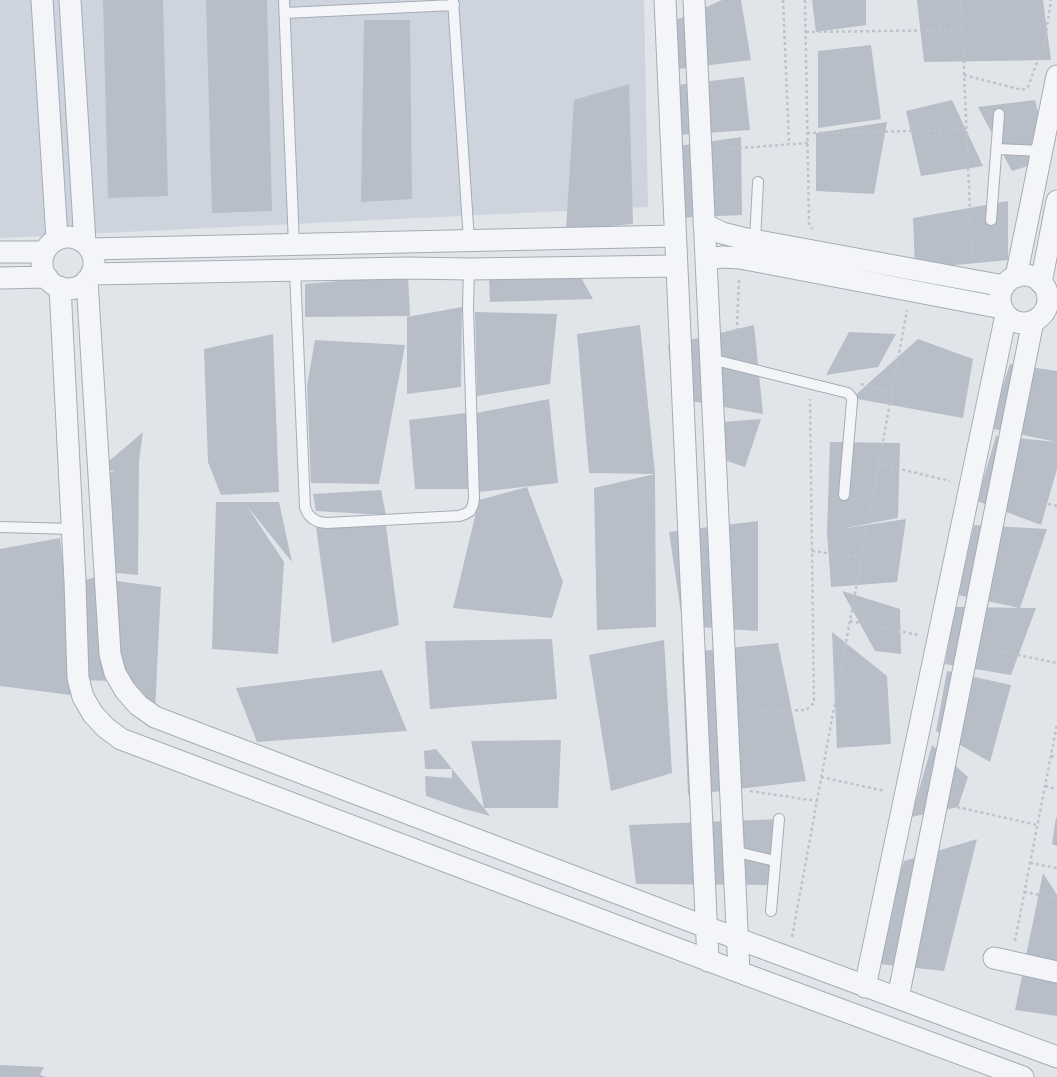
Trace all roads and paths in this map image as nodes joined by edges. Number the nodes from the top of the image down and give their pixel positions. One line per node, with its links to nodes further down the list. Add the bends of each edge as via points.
1 (42, 0): 32 (street)
2 (70, 0): 34 (street)
3 (284, 0): 11 (lane)
4 (665, 0): 29 (street)
5 (694, 0): 27 (street)
6 (783, 0): 21 (path)
7 (805, 0): 13 (path)
8 (961, 0): 12 (path)
9 (1051, 0): 14 (path, via 1045,40 1028,87 1022,90)
10 (453, 3): 11 (lane); 30 (lane)
11 (285, 13): 33 (lane)
12 (962, 30): 13 (path); 14 (path)
13 (806, 32): 18 (path)
14 (964, 75): 17 (path)
15 (1057, 76): 23 (street)
16 (1000, 114): 22 (lane)
17 (967, 130): 18 (path); 37 (path)
18 (807, 133): 20 (path)
19 (720, 142): 21 (path, via 726,149)
20 (808, 143): 21 (path); 28 (path, via 809,222)
21 (789, 144)
22 (996, 148): 23 (lane); 26 (lane)
23 (1042, 151): 44 (street)
24 (758, 182): 31 (lane)
25 (1057, 201): 46 (street)
26 (990, 220)
27 (704, 224): 31 (street, via 722,233); 36 (street)
28 (814, 229)
29 (676, 236): 30 (street); 38 (street)
30 (469, 241): 33 (street)
31 (755, 241): 44 (street)
32 (50, 245): 34 (street, via 71,237); 35 (street); 45 (street, via 42,265)
33 (294, 245): 34 (street)
34 (88, 246): 41 (street, via 94,262)
35 (0, 252)
36 (706, 259): 48 (street, via 740,258); 52 (street)
37 (973, 264)
38 (677, 266): 39 (street); 51 (street)
39 (469, 269): 40 (street); 40 (lane, via 474,498 470,511 459,516 327,523 313,519 305,506)
40 (295, 271): 41 (street)
41 (89, 277): 45 (street, via 79,286 70,289); 89 (street, via 110,654 115,673 138,705 154,717)
42 (0, 278): 45 (street)
43 (732, 278): 50 (path, via 739,280 736,351)
44 (1010, 281): 46 (street, via 1032,277); 48 (street, via 1000,297)
45 (53, 282): 62 (street)
46 (1048, 290): 49 (street)
47 (908, 306): 55 (path)
48 (1004, 312): 49 (street, via 1012,320 1019,322 1026,323); 98 (street)
49 (1044, 318): 58 (street)
50 (731, 350)
51 (680, 351): 52 (street); 89 (street)
52 (711, 359): 53 (lane); 69 (street)
53 (809, 383): 59 (lane, via 845,391 852,398); 63 (path)
54 (855, 383): 55 (path)
55 (892, 392): 56 (path)
56 (879, 464): 57 (path); 64 (path)
57 (956, 482)
58 (999, 492): 60 (path); 67 (street)
59 (844, 495)
60 (1057, 506)
61 (0, 526): 62 (lane)
62 (73, 529): 95 (street, via 78,678 83,697 93,714 121,739)
63 (812, 551): 64 (path); 69 (path, via 814,703 806,710)
64 (861, 558): 65 (path)
65 (850, 621): 66 (path); 73 (path)
66 (924, 636)
67 (968, 645): 68 (path); 79 (street)
68 (1057, 663)
69 (727, 713): 75 (street)
70 (1057, 724): 71 (path)
71 (1051, 756): 72 (path); 74 (path)
72 (1057, 757)
73 (821, 777): 77 (path); 78 (path)
74 (1045, 786): 76 (path); 81 (path)
75 (730, 789): 78 (path); 82 (street)
76 (1057, 789)
77 (891, 792)
78 (817, 800): 91 (path)
79 (937, 802): 81 (path); 99 (street)
80 (779, 819): 83 (lane)
81 (1037, 825): 84 (path)
82 (733, 851): 83 (lane); 92 (street)
83 (775, 861): 88 (lane)
84 (1030, 863): 85 (path); 86 (path)
85 (1057, 868)
86 (1024, 892): 87 (path); 94 (path)
87 (1057, 898)
88 (771, 911)
89 (706, 927): 92 (street); 95 (street)
90 (785, 934): 91 (path)
91 (792, 937): 93 (path)
92 (737, 938): 96 (street); 98 (street)
93 (799, 939)
94 (1002, 960): 97 (street)
95 (708, 961): 96 (street)
96 (739, 972): 101 (street)
97 (1057, 972)
98 (866, 987): 99 (street)
99 (898, 998): 100 (street)
100 (1057, 1057)
101 (1023, 1077)

